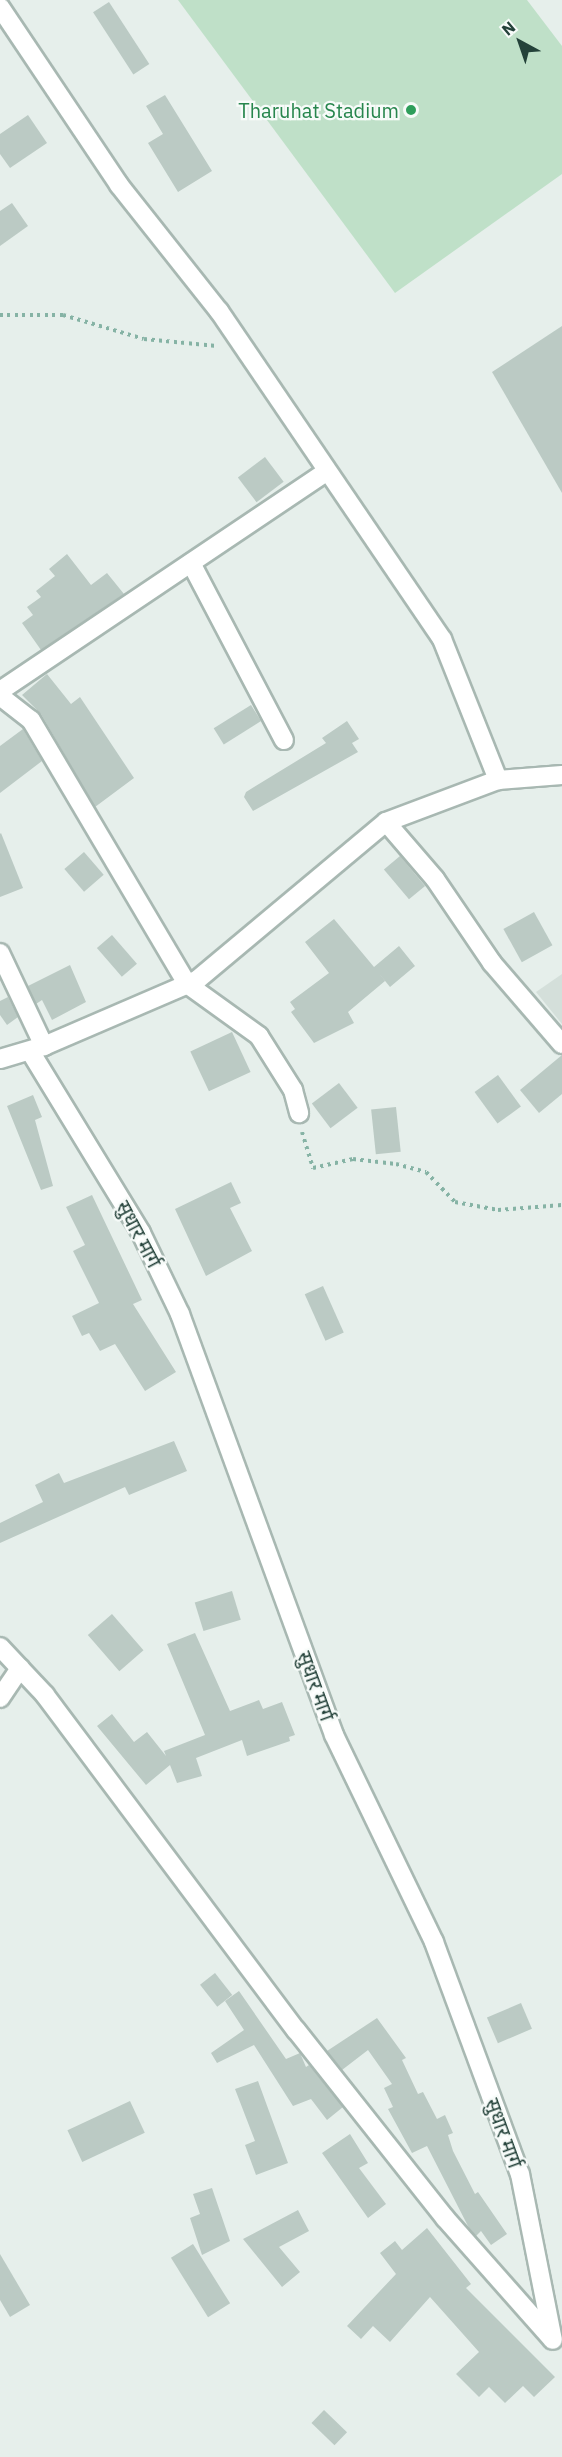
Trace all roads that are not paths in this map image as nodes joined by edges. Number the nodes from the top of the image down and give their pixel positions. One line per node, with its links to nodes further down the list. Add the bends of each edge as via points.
1 (0, 7): 2 (street, via 119,185 245,349)
2 (327, 471): 3 (street); 8 (street, via 442,639)
3 (191, 563): 4 (street); 6 (street)
4 (0, 691)
5 (0, 696): 11 (street, via 31,720)
6 (284, 740)
7 (562, 775): 8 (street)
8 (498, 780): 9 (street)
9 (386, 822): 11 (street, via 197,980); 12 (street, via 435,879 492,963)
10 (0, 953): 13 (street, सुधार मार्ग)
11 (187, 984): 13 (street); 15 (street, via 259,1036 293,1090)
12 (562, 1044)
13 (37, 1049): 14 (street); 19 (street, सुधार मार्ग, via 141,1233 180,1314 334,1735 434,1942 519,2174)
14 (0, 1059)
15 (299, 1113)
16 (0, 1647): 17 (street)
17 (20, 1668): 18 (street); 19 (street, via 45,1695 310,2048 445,2218)
18 (0, 1698)
19 (558, 2345)

